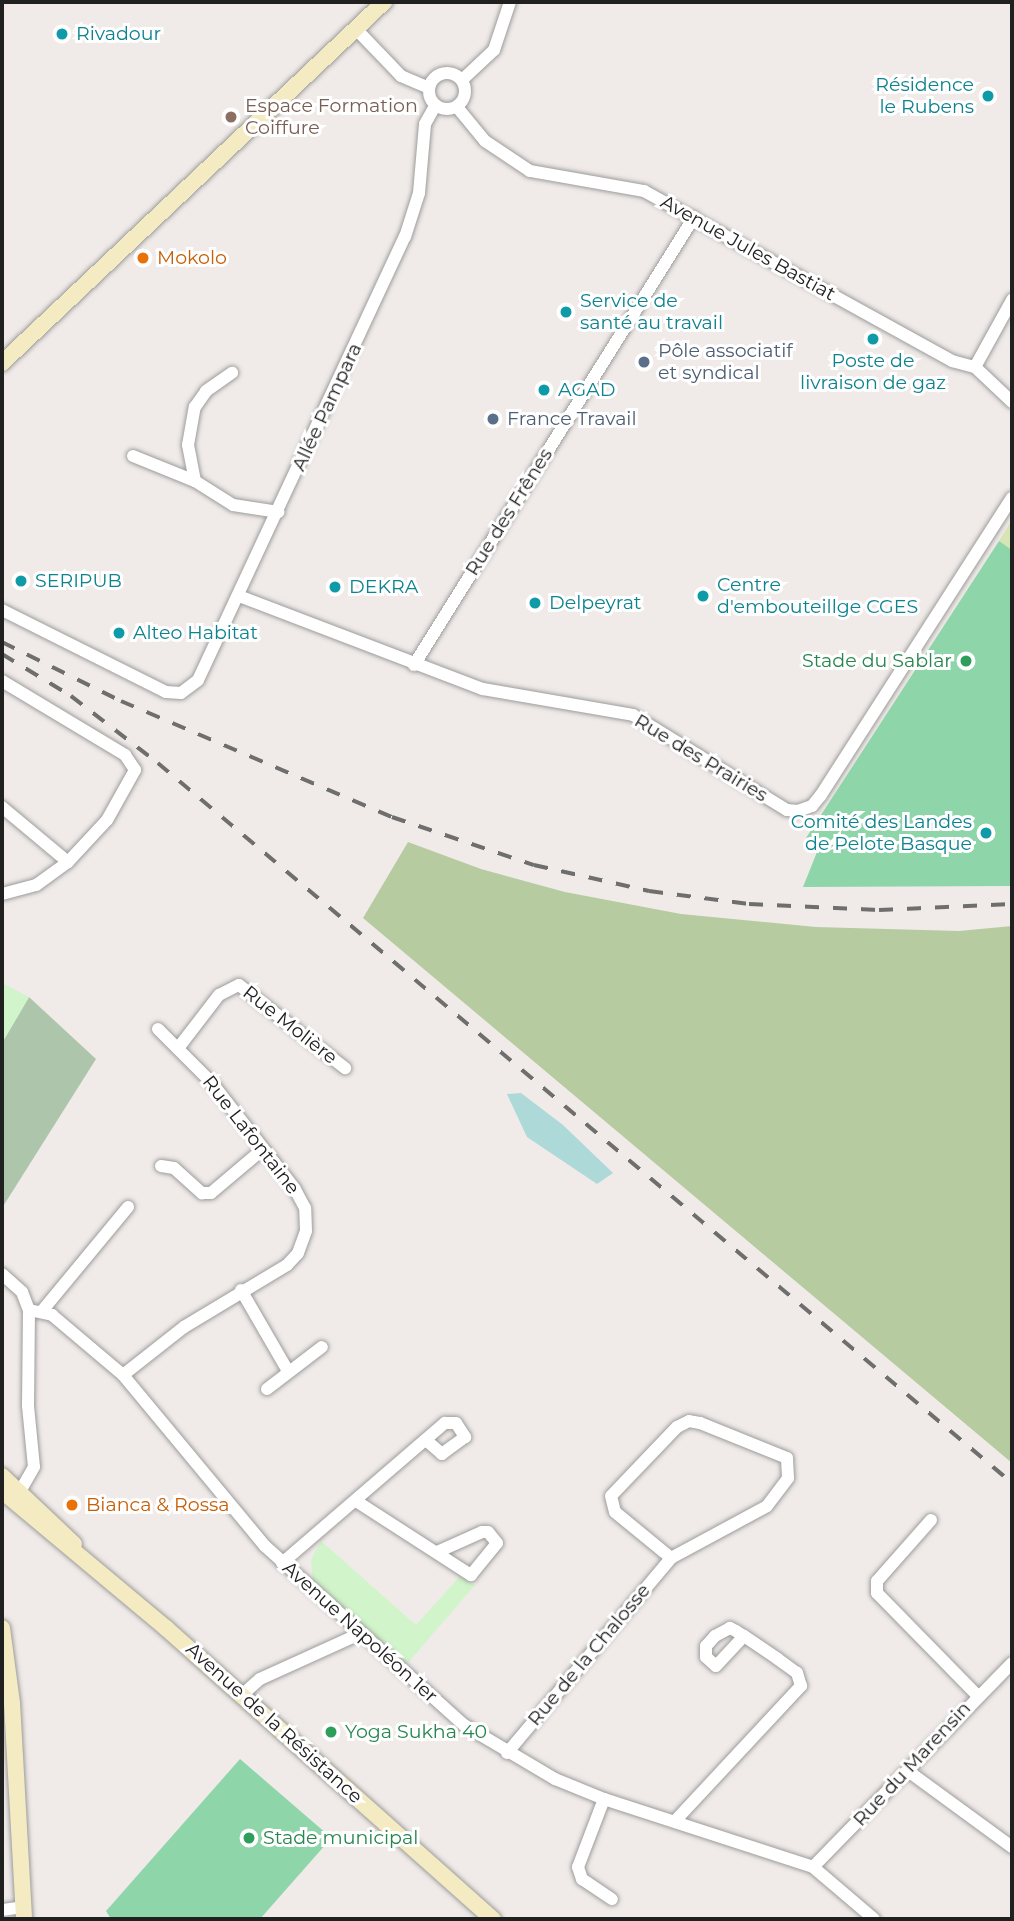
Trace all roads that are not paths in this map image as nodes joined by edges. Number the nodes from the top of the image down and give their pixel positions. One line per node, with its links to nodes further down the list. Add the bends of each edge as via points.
1 (384, 2): 3 (main road)
2 (510, 2): 4 (street, via 494,50)
3 (356, 29): 5 (street, via 401,76); 10 (main road)
4 (462, 80): 5 (street, via 446,73 435,78); 7 (street, via 465,98)
5 (429, 88): 6 (street)
6 (435, 106): 7 (street); 17 (street, Allée Pampara, via 425,124 419,193 405,237)
7 (457, 107): 8 (street, Avenue Jules Bastiat, via 485,141 530,171 644,191)
8 (694, 217): 11 (street, Avenue Jules Bastiat, via 953,361); 20 (street, Rue des Frênes)
9 (1012, 300): 11 (street)
10 (2, 363)
11 (975, 367): 13 (street)
12 (232, 373): 15 (street, via 206,391 195,407 188,445)
13 (1012, 402)
14 (133, 456): 15 (street)
15 (195, 481): 17 (street, via 233,505)
16 (1011, 503): 20 (street, Rue des Prairies, via 821,795 812,806 798,811 787,810 633,715 569,701 509,696)
17 (278, 512): 18 (street, Allée Pampara)
18 (239, 596): 19 (street, Allée Pampara, via 203,673 181,693 166,692); 20 (street, Rue des Prairies)
19 (2, 610)
20 (414, 665)
21 (2, 681): 23 (street, via 132,762 134,778 107,820)
22 (2, 807): 23 (street)
23 (68, 862): 24 (street, via 36,885)
24 (2, 894)
25 (158, 1029): 26 (street, Rue Lafontaine)
26 (179, 1047): 27 (street, Rue Molière, via 219,995 239,985); 28 (street, Rue Lafontaine)
27 (345, 1068)
28 (264, 1149): 29 (street, via 211,1193 202,1193 174,1168); 32 (street, Rue Lafontaine, via 296,1189 305,1208 306,1231 298,1253 287,1265)
29 (161, 1167)
30 (128, 1207): 34 (street)
31 (2, 1274): 33 (street, via 22,1292)
32 (241, 1290): 36 (street); 37 (street, Rue Lafontaine)
33 (29, 1310): 34 (street); 41 (street, via 28,1406 35,1451 31,1478)
34 (42, 1311): 37 (street, Avenue Napoléon 1er)
35 (322, 1347): 36 (street)
36 (288, 1371): 38 (street)
37 (123, 1375): 46 (street, Avenue Napoléon 1er)
38 (267, 1390)
39 (426, 1440): 42 (street)
40 (2, 1476): 41 (main road, Avenue de la Résistance)
41 (12, 1495): 52 (main road, Avenue de la Résistance, via 67,1534 84,1557)
42 (356, 1501): 44 (street); 46 (street)
43 (931, 1520): 53 (street, via 877,1581 877,1593)
44 (437, 1552)
45 (671, 1558): 45 (street, Rue de la Chalosse, via 760,1512 788,1478 788,1458 700,1423 689,1421 677,1427 611,1496 615,1512); 54 (street, Rue de la Chalosse)
46 (282, 1563): 48 (street, Avenue Napoléon 1er)
47 (2, 1628): 51 (main road)
48 (359, 1634): 52 (street, via 260,1679); 54 (street, Avenue Napoléon 1er, via 464,1725)
49 (744, 1636): 57 (street, via 797,1673 801,1686)
50 (1012, 1662): 53 (street, Rue du Marensin)
51 (6, 1679): 62 (main road)
52 (242, 1695): 63 (main road, Avenue de la Résistance)
53 (977, 1695): 55 (street, Rue du Marensin)
54 (507, 1753): 56 (street, Avenue Napoléon 1er)
55 (908, 1771): 58 (street); 59 (street, Rue du Marensin)
56 (604, 1799): 57 (street, Avenue Napoléon 1er); 60 (street, via 578,1867 582,1880)
57 (675, 1821): 59 (street, Avenue Napoléon 1er)
58 (1012, 1847)
59 (813, 1867): 64 (street, Avenue Napoléon 1er)
60 (612, 1899)
61 (2, 1910): 62 (street)
62 (24, 1913)
63 (493, 1919)
64 (874, 1919)

